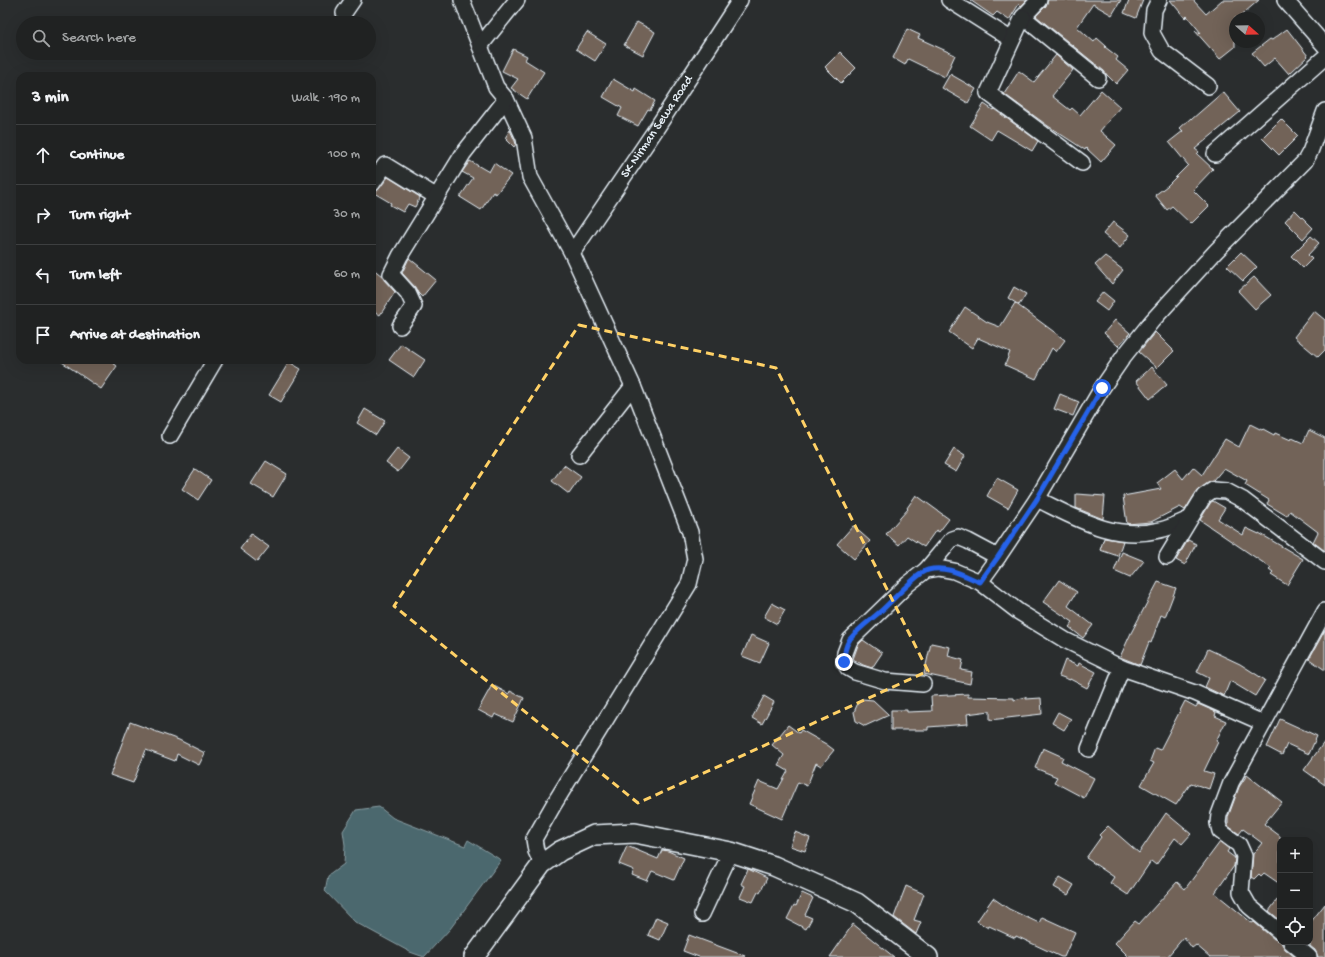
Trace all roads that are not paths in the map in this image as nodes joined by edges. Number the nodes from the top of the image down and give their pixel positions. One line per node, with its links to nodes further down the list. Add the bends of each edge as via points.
1 (353, 0): 9 (street)
2 (462, 0): 12 (street)
3 (517, 0): 12 (street)
4 (740, 0): 23 (street, SK Nirman Sewa Road)
5 (949, 0): 11 (street)
6 (1039, 0): 10 (street)
7 (1159, 0): 16 (street, via 1154,10 1152,33 1162,51)
8 (1285, 0): 13 (street)
9 (344, 13)
10 (1023, 17): 11 (street); 15 (street)
11 (1012, 40): 20 (street, via 988,93)
12 (480, 46): 17 (street, via 496,87)
13 (1325, 46)
14 (1325, 56): 19 (street)
15 (1098, 78)
16 (1208, 86)
17 (506, 99): 22 (street, via 463,154); 23 (street, via 524,138 530,177)
18 (1325, 111): 29 (street, via 1305,161 1216,251 1152,321 1124,356 1102,388)
19 (1215, 154)
20 (1082, 163)
21 (376, 178): 22 (street, via 385,165)
22 (437, 197): 24 (street, via 391,274 408,293 414,306)
23 (572, 253): 26 (street)
24 (400, 326)
25 (213, 364): 27 (street)
26 (632, 386): 28 (street); 42 (street, via 690,532 695,559 689,584 534,839)
27 (170, 436)
28 (579, 455)
29 (1037, 499): 30 (street, via 1082,522 1132,534 1161,530); 31 (street)
30 (1189, 519): 32 (street); 33 (street, via 1204,496 1213,490 1226,491 1243,500)
31 (998, 557): 34 (street, via 968,541 952,539); 35 (street)
32 (1167, 557)
33 (1325, 562)
34 (926, 570): 35 (street, via 938,568 954,571); 38 (street, via 850,640 844,662 855,672 885,681)
35 (980, 582): 37 (street, via 1019,612 1065,640)
36 (1325, 611): 39 (street)
37 (1122, 668): 39 (street, via 1195,693); 40 (street)
38 (923, 684)
39 (1263, 723): 44 (street, via 1231,783 1218,824 1220,831 1239,845 1244,856 1241,892 1249,906)
40 (1089, 749)
41 (731, 852): 42 (street, via 635,833 594,835 560,851); 43 (street); 46 (street, via 774,866 857,903)
42 (542, 864): 47 (street)
43 (702, 914)
44 (1277, 929)
45 (1295, 945): 48 (street)
46 (919, 954)
47 (474, 957)
48 (1309, 957)

